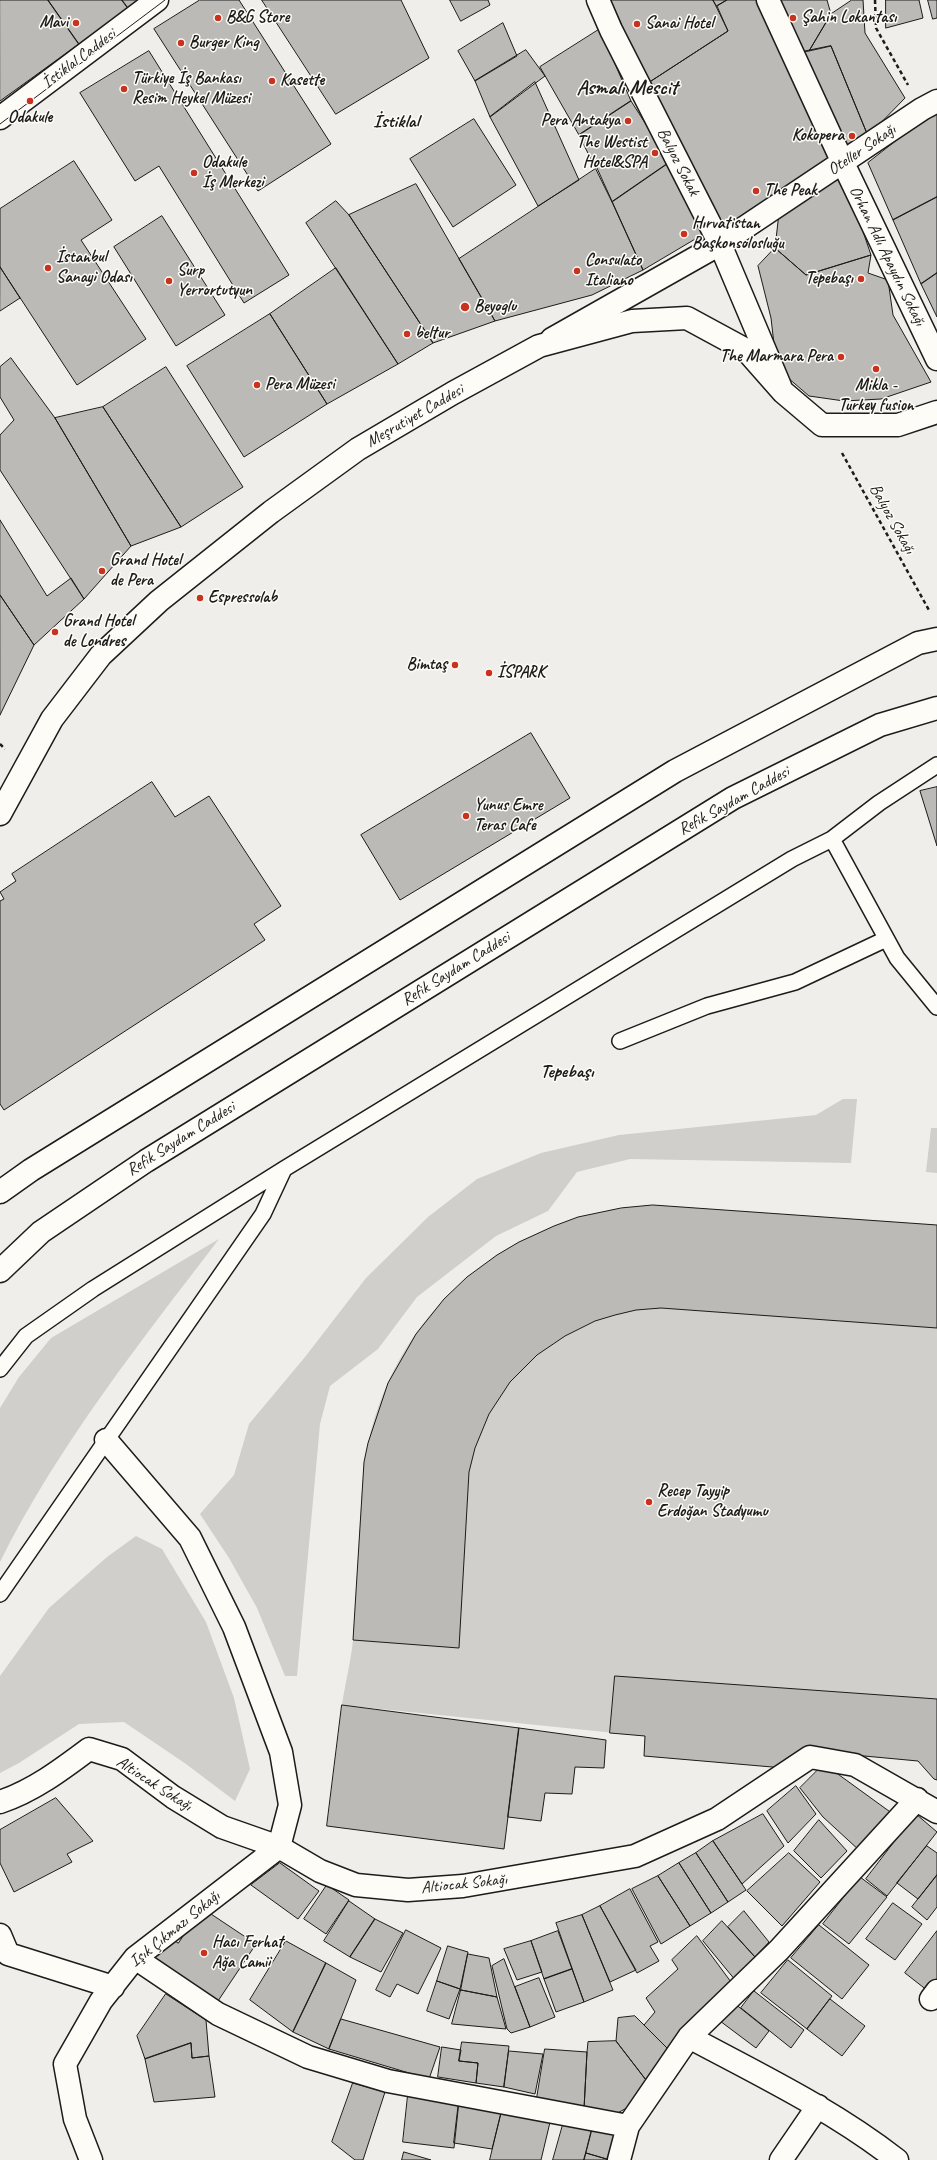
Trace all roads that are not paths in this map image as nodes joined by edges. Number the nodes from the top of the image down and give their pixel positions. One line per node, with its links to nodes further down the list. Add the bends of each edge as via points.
1 (157, 0): 5 (street, İstiklal Caddesi)
2 (598, 0): 7 (street, Balyoz Sokak)
3 (768, 0): 6 (street, Orhan Adlı Apaydın Sokağı)
4 (930, 105): 6 (street, Oteller Sokağı)
5 (0, 118)
6 (843, 164): 7 (street, Oteller Sokağı); 9 (street, Orhan Adlı Apaydın Sokağı)
7 (720, 244): 8 (street, Oteller Sokağı); 10 (street, Balyoz Sokak)
8 (539, 346): 10 (street, Meşrutiyet Caddesi, via 632,321 687,318 746,350); 15 (street, Meşrutiyet Caddesi, via 358,449 271,512 159,600 101,655 52,719)
9 (937, 359)
10 (782, 392): 11 (street, Meşrutiyet Caddesi, via 822,425 898,425)
11 (937, 412)
12 (935, 629): 21 (street, via 918,643 675,771 38,1165)
13 (937, 708): 22 (street, Refik Saydam Caddesi, via 880,725 734,798 146,1161 41,1232)
14 (937, 765): 16 (lane, via 879,803)
15 (0, 814)
16 (832, 839): 17 (lane); 20 (lane, via 792,859)
17 (886, 939): 18 (lane, via 897,958); 19 (lane, via 795,982 707,1006)
18 (937, 1007)
19 (620, 1041)
20 (284, 1169): 23 (lane, via 93,1289 26,1336); 24 (lane, via 263,1214)
21 (0, 1192)
22 (0, 1271)
23 (0, 1369)
24 (106, 1440): 25 (lane); 29 (street, via 190,1538 234,1627 281,1752 290,1805)
25 (0, 1594)
26 (917, 1799): 28 (street, Altiocak Sokağı); 29 (street, Altiocak Sokağı, via 855,1765 810,1757 717,1819 635,1856 463,1886 408,1890 356,1885 320,1871); 33 (street, via 779,1950)
27 (0, 1802): 29 (street, Altiocak Sokağı, via 22,1794 89,1749 122,1759 172,1798 222,1827)
28 (937, 1812)
29 (279, 1847): 31 (street, Işık Çıkmazı Sokağı)
30 (0, 1935): 32 (street, via 8,1954)
31 (135, 1958): 32 (street, Işık Çıkmazı Sokağı); 35 (street, via 218,2014 308,2056 388,2081)
32 (112, 1987): 36 (street, Işık Çıkmazı Sokağı, via 101,2001 65,2064 76,2118)
33 (689, 2038): 34 (street); 35 (street)
34 (818, 2106): 38 (street); 39 (street, via 848,2124)
35 (628, 2126): 37 (street)
36 (91, 2160)
37 (619, 2160)
38 (781, 2160)
39 (897, 2160)

